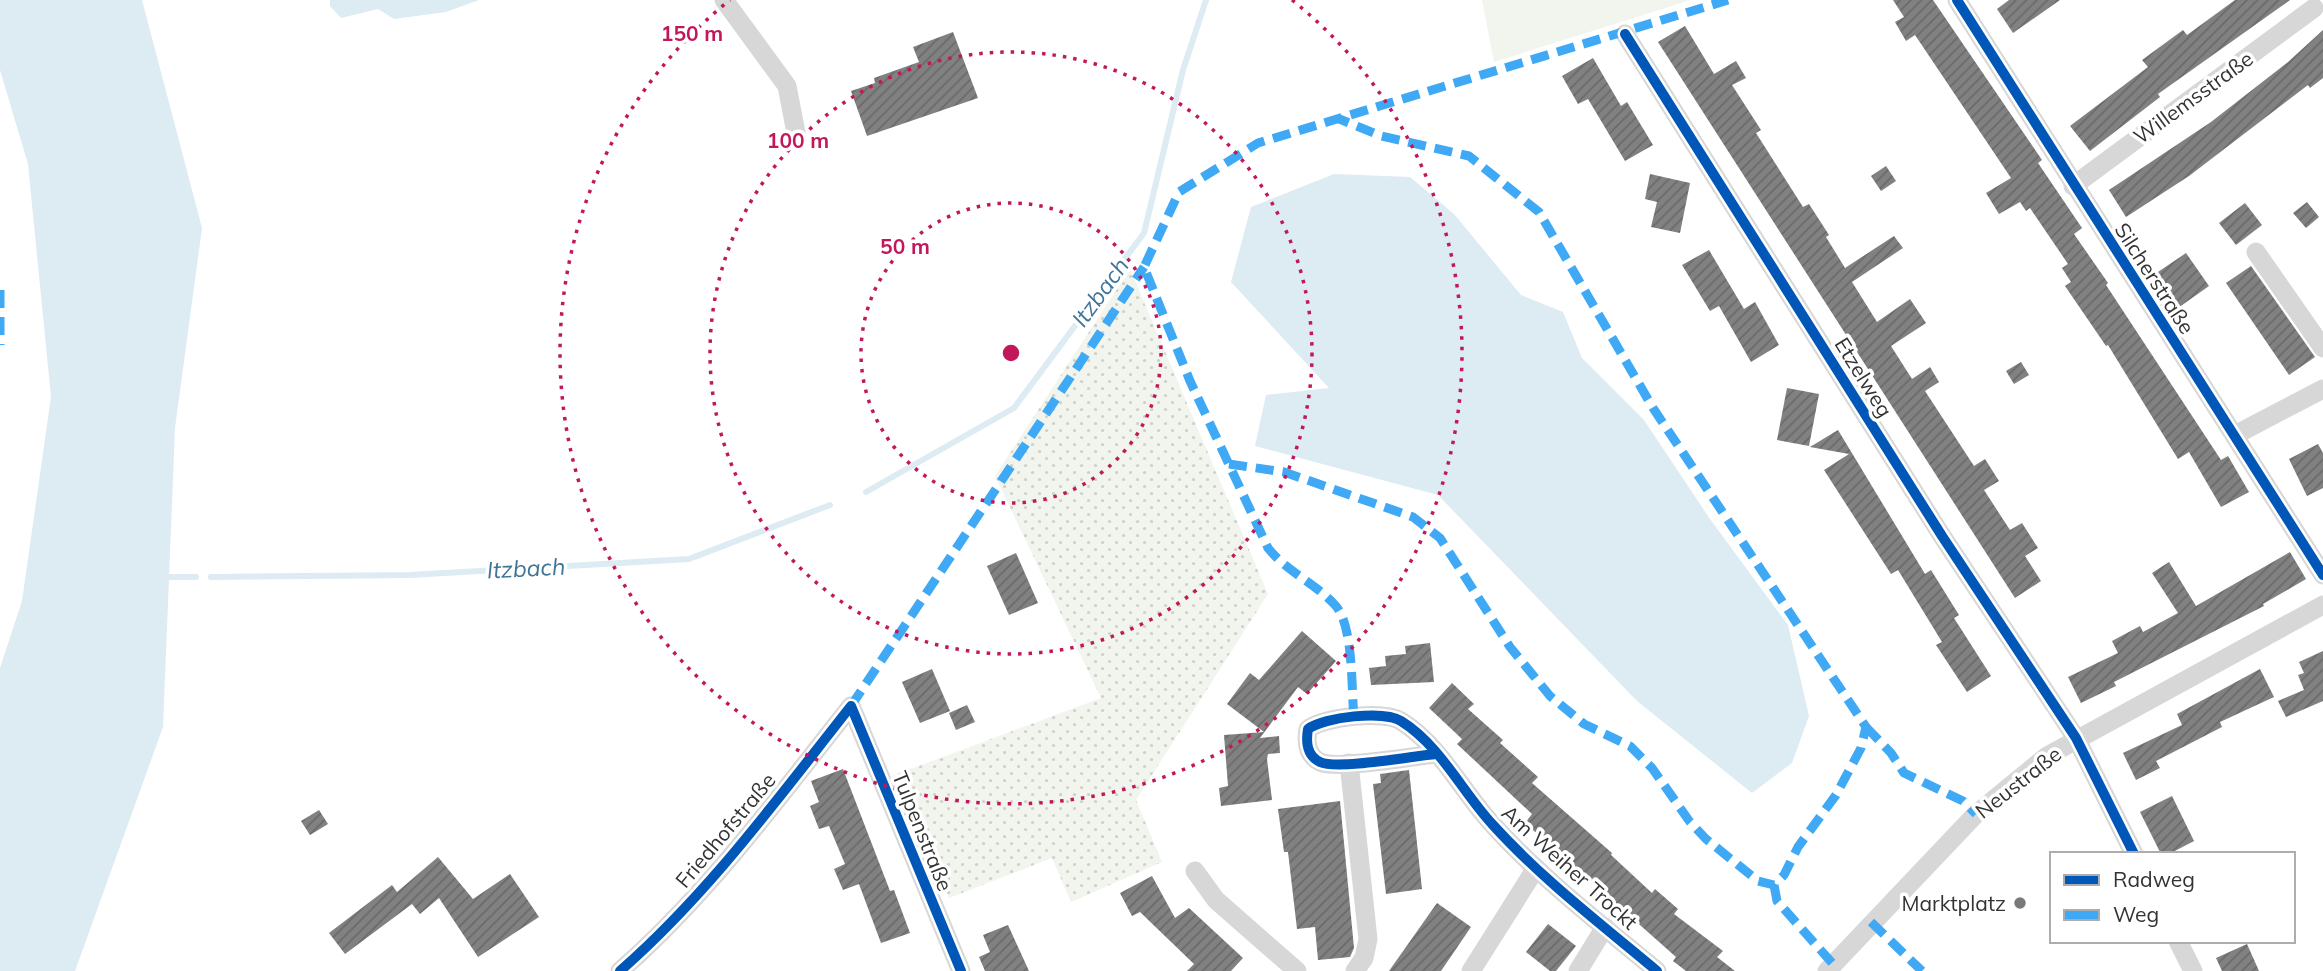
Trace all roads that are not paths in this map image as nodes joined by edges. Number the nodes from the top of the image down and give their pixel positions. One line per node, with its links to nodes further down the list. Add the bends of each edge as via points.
1 (724, 0): 5 (street, via 787,86)
2 (1962, 2): 6 (street, Silcherstraße)
3 (2314, 8): 6 (street, Willemsstraße)
4 (1625, 34): 14 (street, Etzelweg, via 1934,524)
5 (797, 138)
6 (2073, 186): 10 (street, Silcherstraße)
7 (2256, 252): 8 (street)
8 (2323, 348)
9 (2323, 390): 10 (street)
10 (2235, 435): 11 (street, Silcherstraße)
11 (2323, 575)
12 (2323, 605): 14 (street, Neustraße)
13 (851, 706): 22 (street, Friedhofstraße, via 721,869 674,922); 23 (street, Tulpenstraße)
14 (2076, 738): 17 (street, Etzelweg); 29 (street, Neustraße, via 1976,814)
15 (1436, 754): 16 (street, Am Weiher Trockt); 16 (street, Am Weiher Trockt, via 1400,719 1386,716 1320,720 1308,729 1305,742 1312,756 1322,763); 18 (street, Am Weiher Trockt, via 1492,825)
16 (1349, 763): 25 (street, via 1368,939 1364,958)
17 (2133, 852)
18 (1536, 868): 20 (street, Am Weiher Trockt); 26 (street, Am Weiher Trockt)
19 (1195, 872): 24 (street, via 1216,900)
20 (1605, 927): 27 (street, Am Weiher Trockt); 28 (street, Am Weiher Trockt)
21 (2179, 943): 30 (street)
22 (620, 971)
23 (961, 971)
24 (1297, 971)
25 (1354, 971)
26 (1471, 971)
27 (1578, 971)
28 (1657, 971)
29 (1827, 971)
30 (2193, 971)

